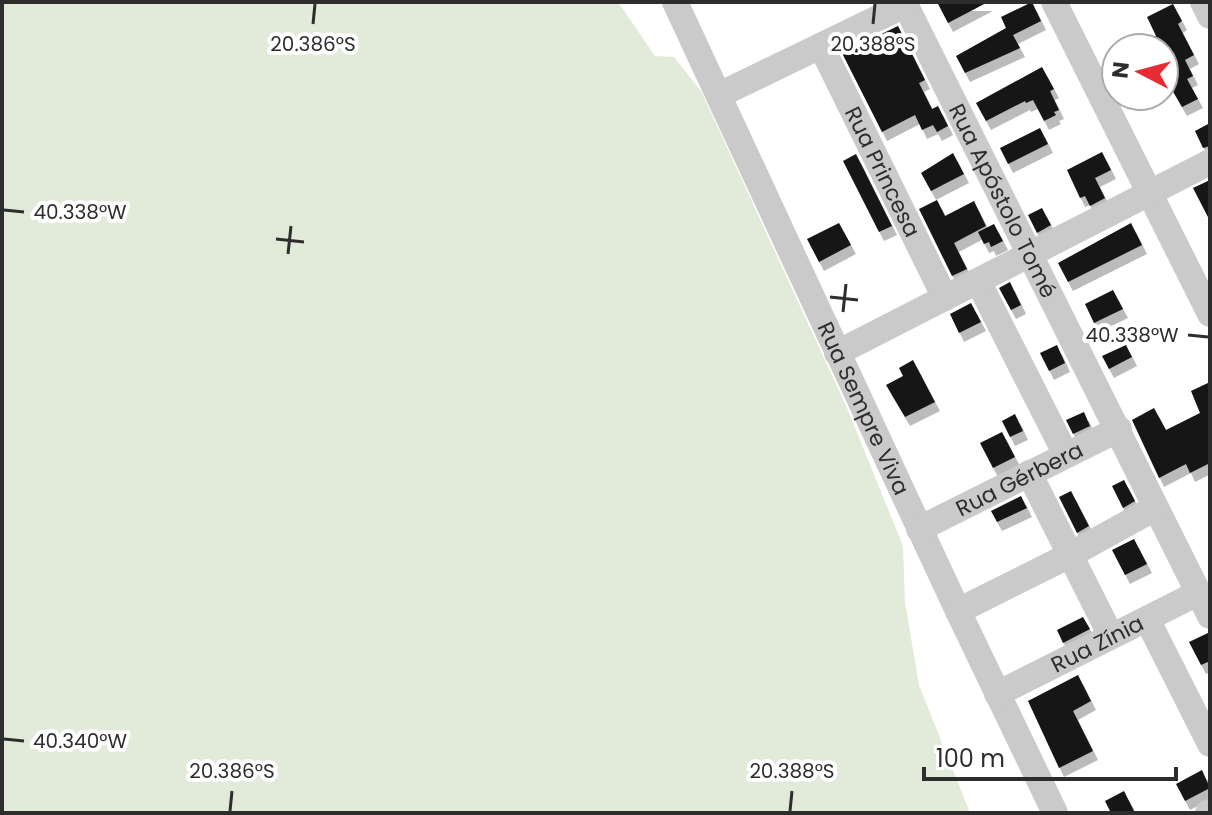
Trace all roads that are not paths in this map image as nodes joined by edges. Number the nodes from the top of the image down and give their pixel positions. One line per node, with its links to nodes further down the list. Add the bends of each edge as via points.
1 (675, 2): 7 (street, Rua Sempre Viva)
2 (1054, 2): 9 (street)
3 (1203, 2): 5 (street)
4 (904, 4): 6 (street); 10 (street, Rua Apóstolo Tomé)
5 (1210, 16)
6 (821, 46): 7 (street); 12 (street, Rua Princesa)
7 (719, 95): 14 (street, Rua Sempre Viva)
8 (1210, 162): 9 (street)
9 (1150, 193): 10 (street); 13 (street)
10 (1031, 254): 11 (street); 15 (street, Rua Apóstolo Tomé)
11 (978, 281): 12 (street); 16 (street)
12 (945, 298): 14 (street)
13 (1210, 314)
14 (837, 353): 19 (street, Rua Sempre Viva)
15 (1119, 429): 16 (street, Rua Gérbera); 18 (street, Rua Apóstolo Tomé)
16 (1066, 455): 17 (street, Rua Gérbera)
17 (1029, 473): 19 (street, Rua Gérbera); 20 (street)
18 (1155, 508): 20 (street); 21 (street, Rua Apóstolo Tomé)
19 (919, 529): 22 (street, Rua Sempre Viva)
20 (1070, 555): 22 (street); 24 (street)
21 (1204, 604): 23 (street, Rua Zínia)
22 (958, 611): 25 (street, Rua Sempre Viva)
23 (1147, 619): 24 (street, Rua Zínia); 26 (street)
24 (1111, 636): 25 (street, Rua Zínia)
25 (997, 694): 27 (street, Rua Sempre Viva)
26 (1210, 744)
27 (1055, 813)

